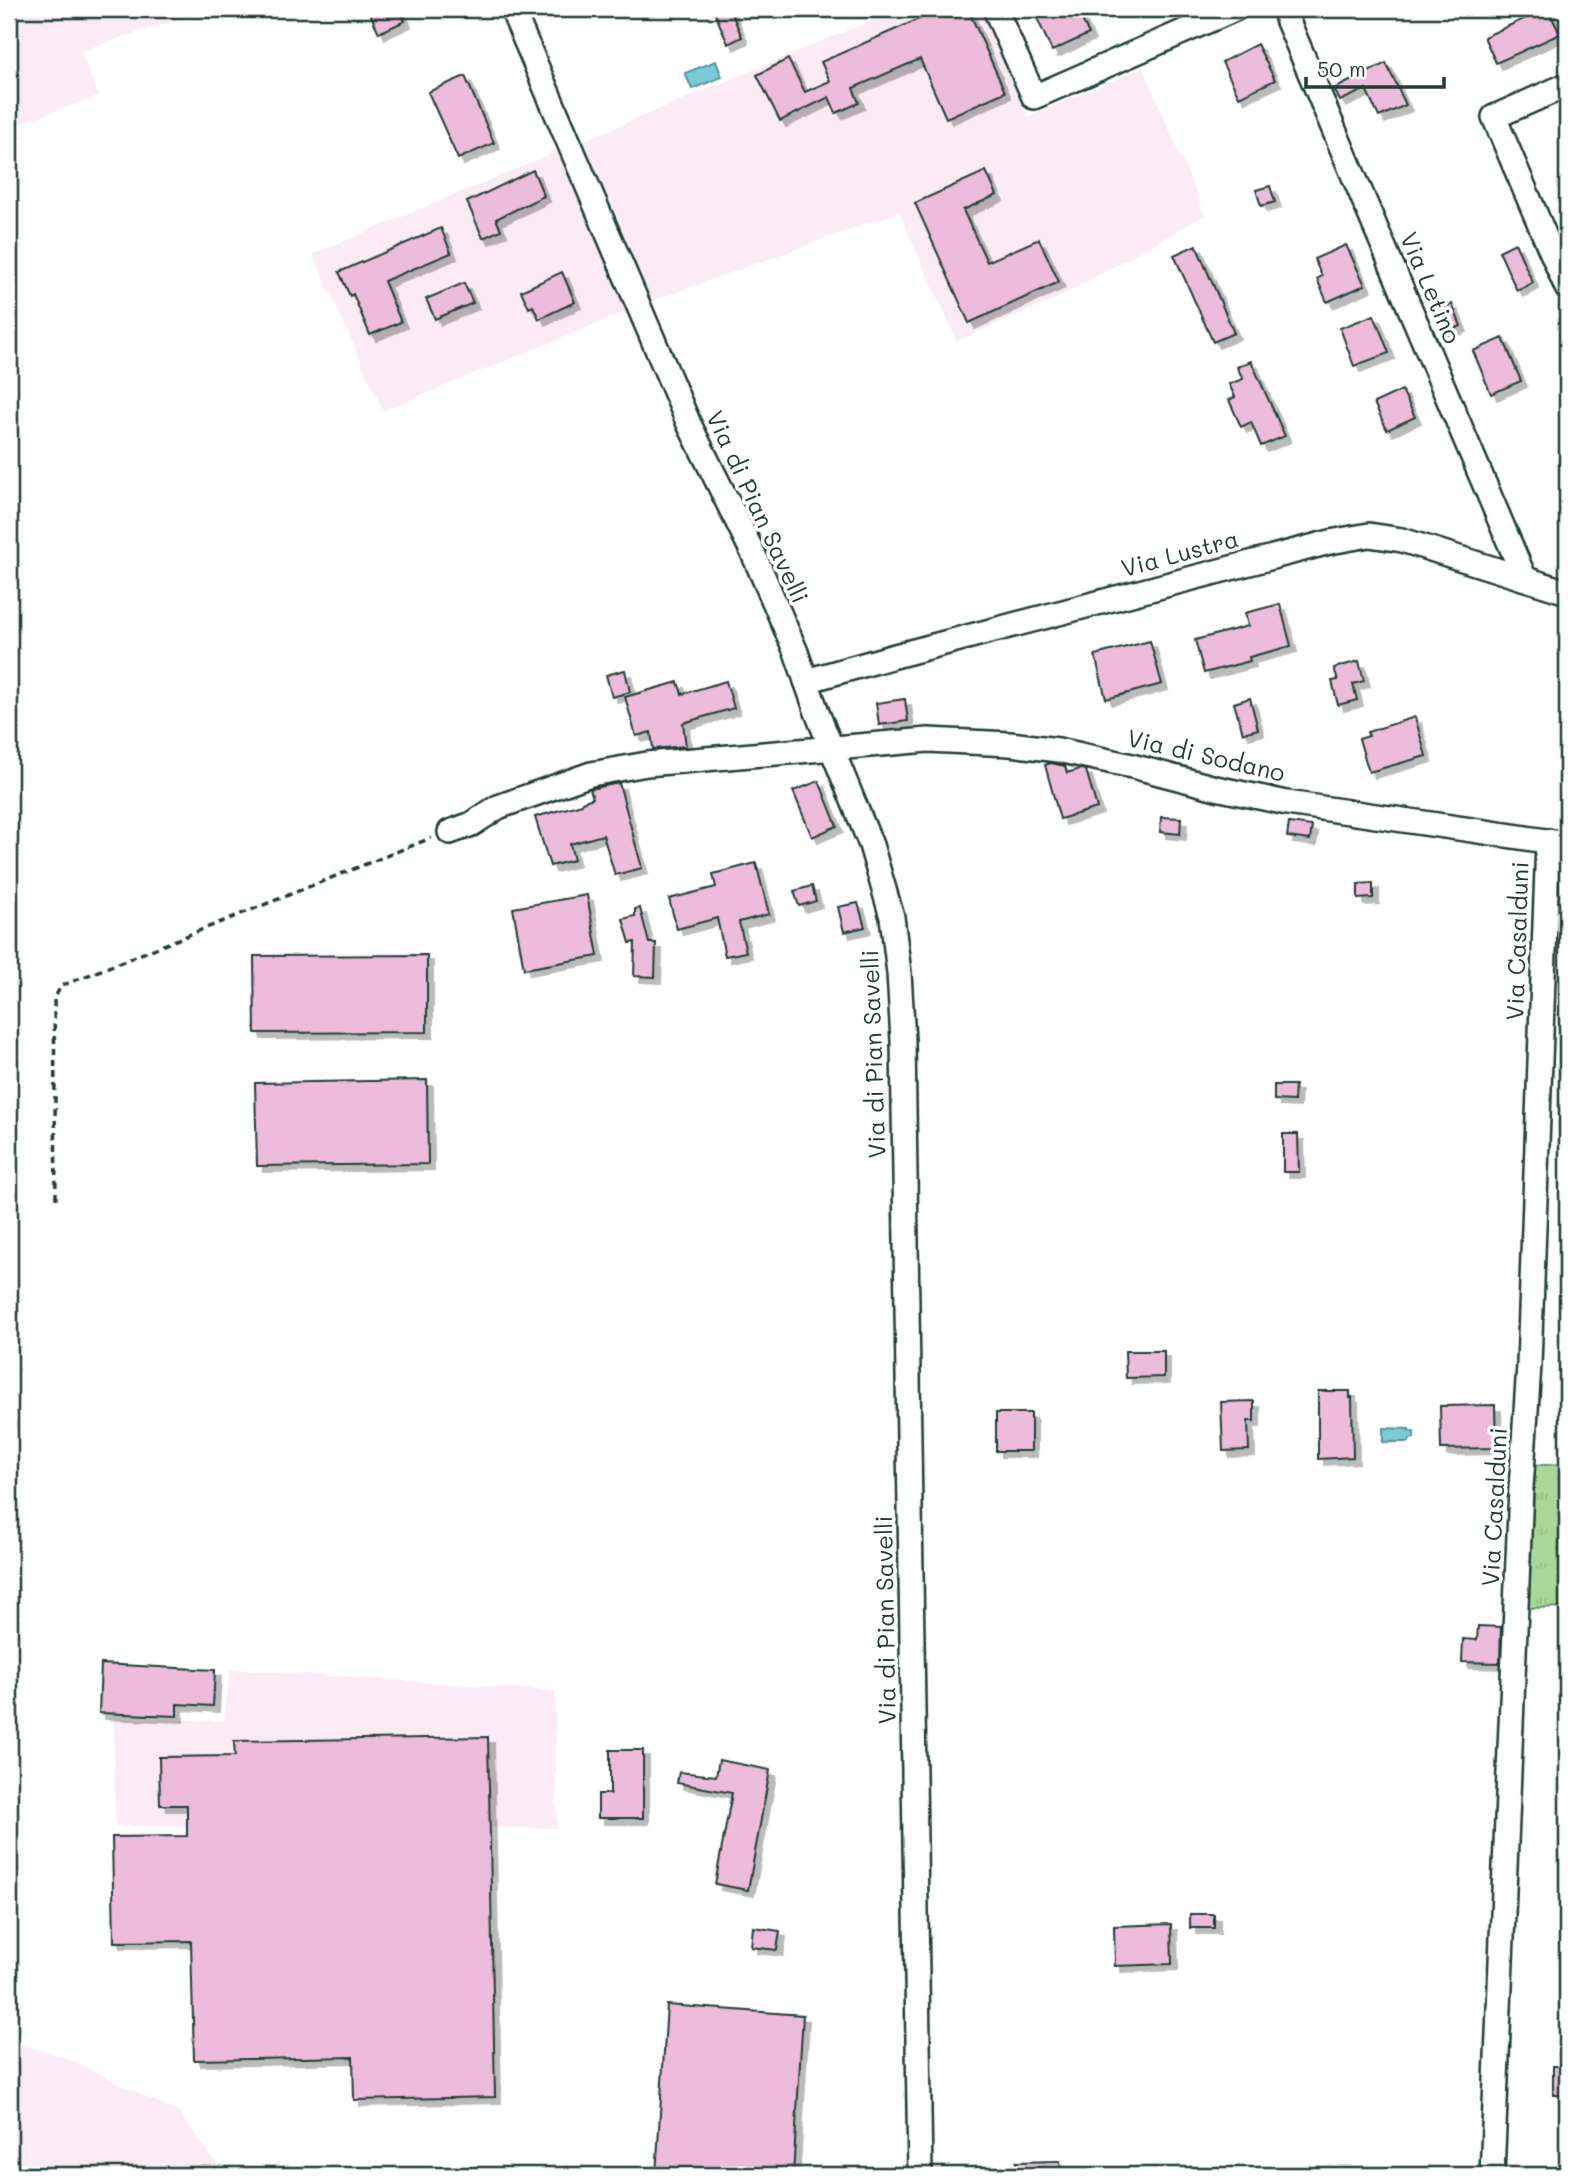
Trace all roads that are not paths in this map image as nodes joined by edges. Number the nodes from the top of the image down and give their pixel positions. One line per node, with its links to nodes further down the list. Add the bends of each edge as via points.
1 (512, 9): 9 (street, Via di Pian Savelli, via 689,424 753,552)
2 (995, 9): 3 (street, via 1034,97)
3 (1224, 11)
4 (1287, 19): 7 (street, Via Letino)
5 (1567, 85): 6 (street, via 1494,117)
6 (1567, 288)
7 (1524, 577): 8 (street, Via Lustra); 9 (street, Via Lustra, via 1402,540 1362,536)
8 (1567, 592)
9 (806, 681): 10 (street, Via di Pian Savelli)
10 (831, 747): 11 (street, Via di Sodano, via 647,764 591,774 498,807); 12 (street, Via di Sodano, via 928,740 1035,747 1287,803); 13 (street, Via di Pian Savelli, via 887,894 902,1007)
11 (450, 832)
12 (1558, 842): 14 (street, Via Casalduni, via 1521,1488)
13 (920, 2175)
14 (1492, 2175)

